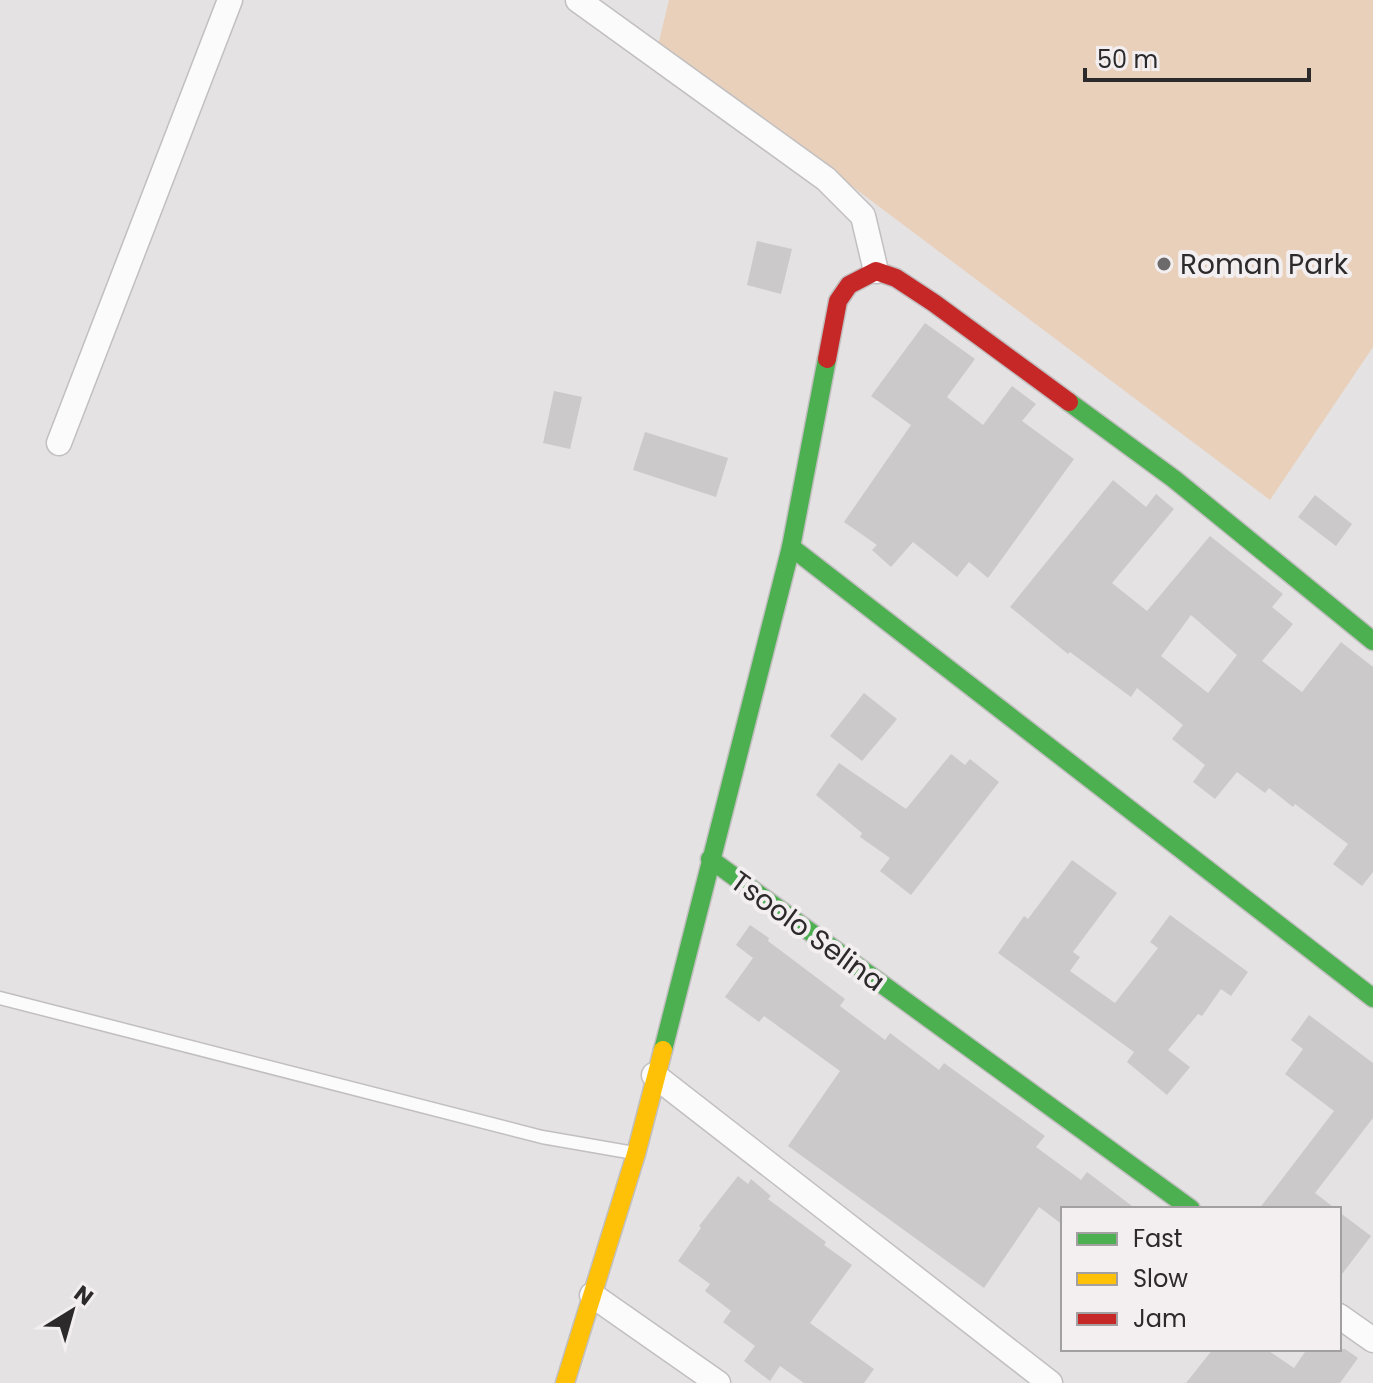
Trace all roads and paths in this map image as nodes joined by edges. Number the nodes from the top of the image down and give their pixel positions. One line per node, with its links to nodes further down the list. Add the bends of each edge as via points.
1 (230, 0): 4 (street)
2 (578, 0): 3 (street, via 826,179 863,216)
3 (876, 271): 5 (street, via 849,285 838,301); 6 (street, via 896,278 1174,479)
4 (59, 443)
5 (791, 547): 7 (street); 9 (street)
6 (1373, 641)
7 (710, 859): 10 (street, Tsoolo Selina); 12 (street, Tsoolo Selina)
8 (0, 998): 11 (lane, via 542,1137)
9 (1373, 998)
10 (654, 1075): 11 (street, Tsoolo Selina); 18 (street)
11 (636, 1154): 13 (street, Tsoolo Selina)
12 (1188, 1207)
13 (592, 1295): 16 (street, Tsoolo Selina); 17 (street)
14 (1341, 1317): 15 (street)
15 (1373, 1340)
16 (565, 1383)
17 (718, 1383)
18 (1050, 1383)

